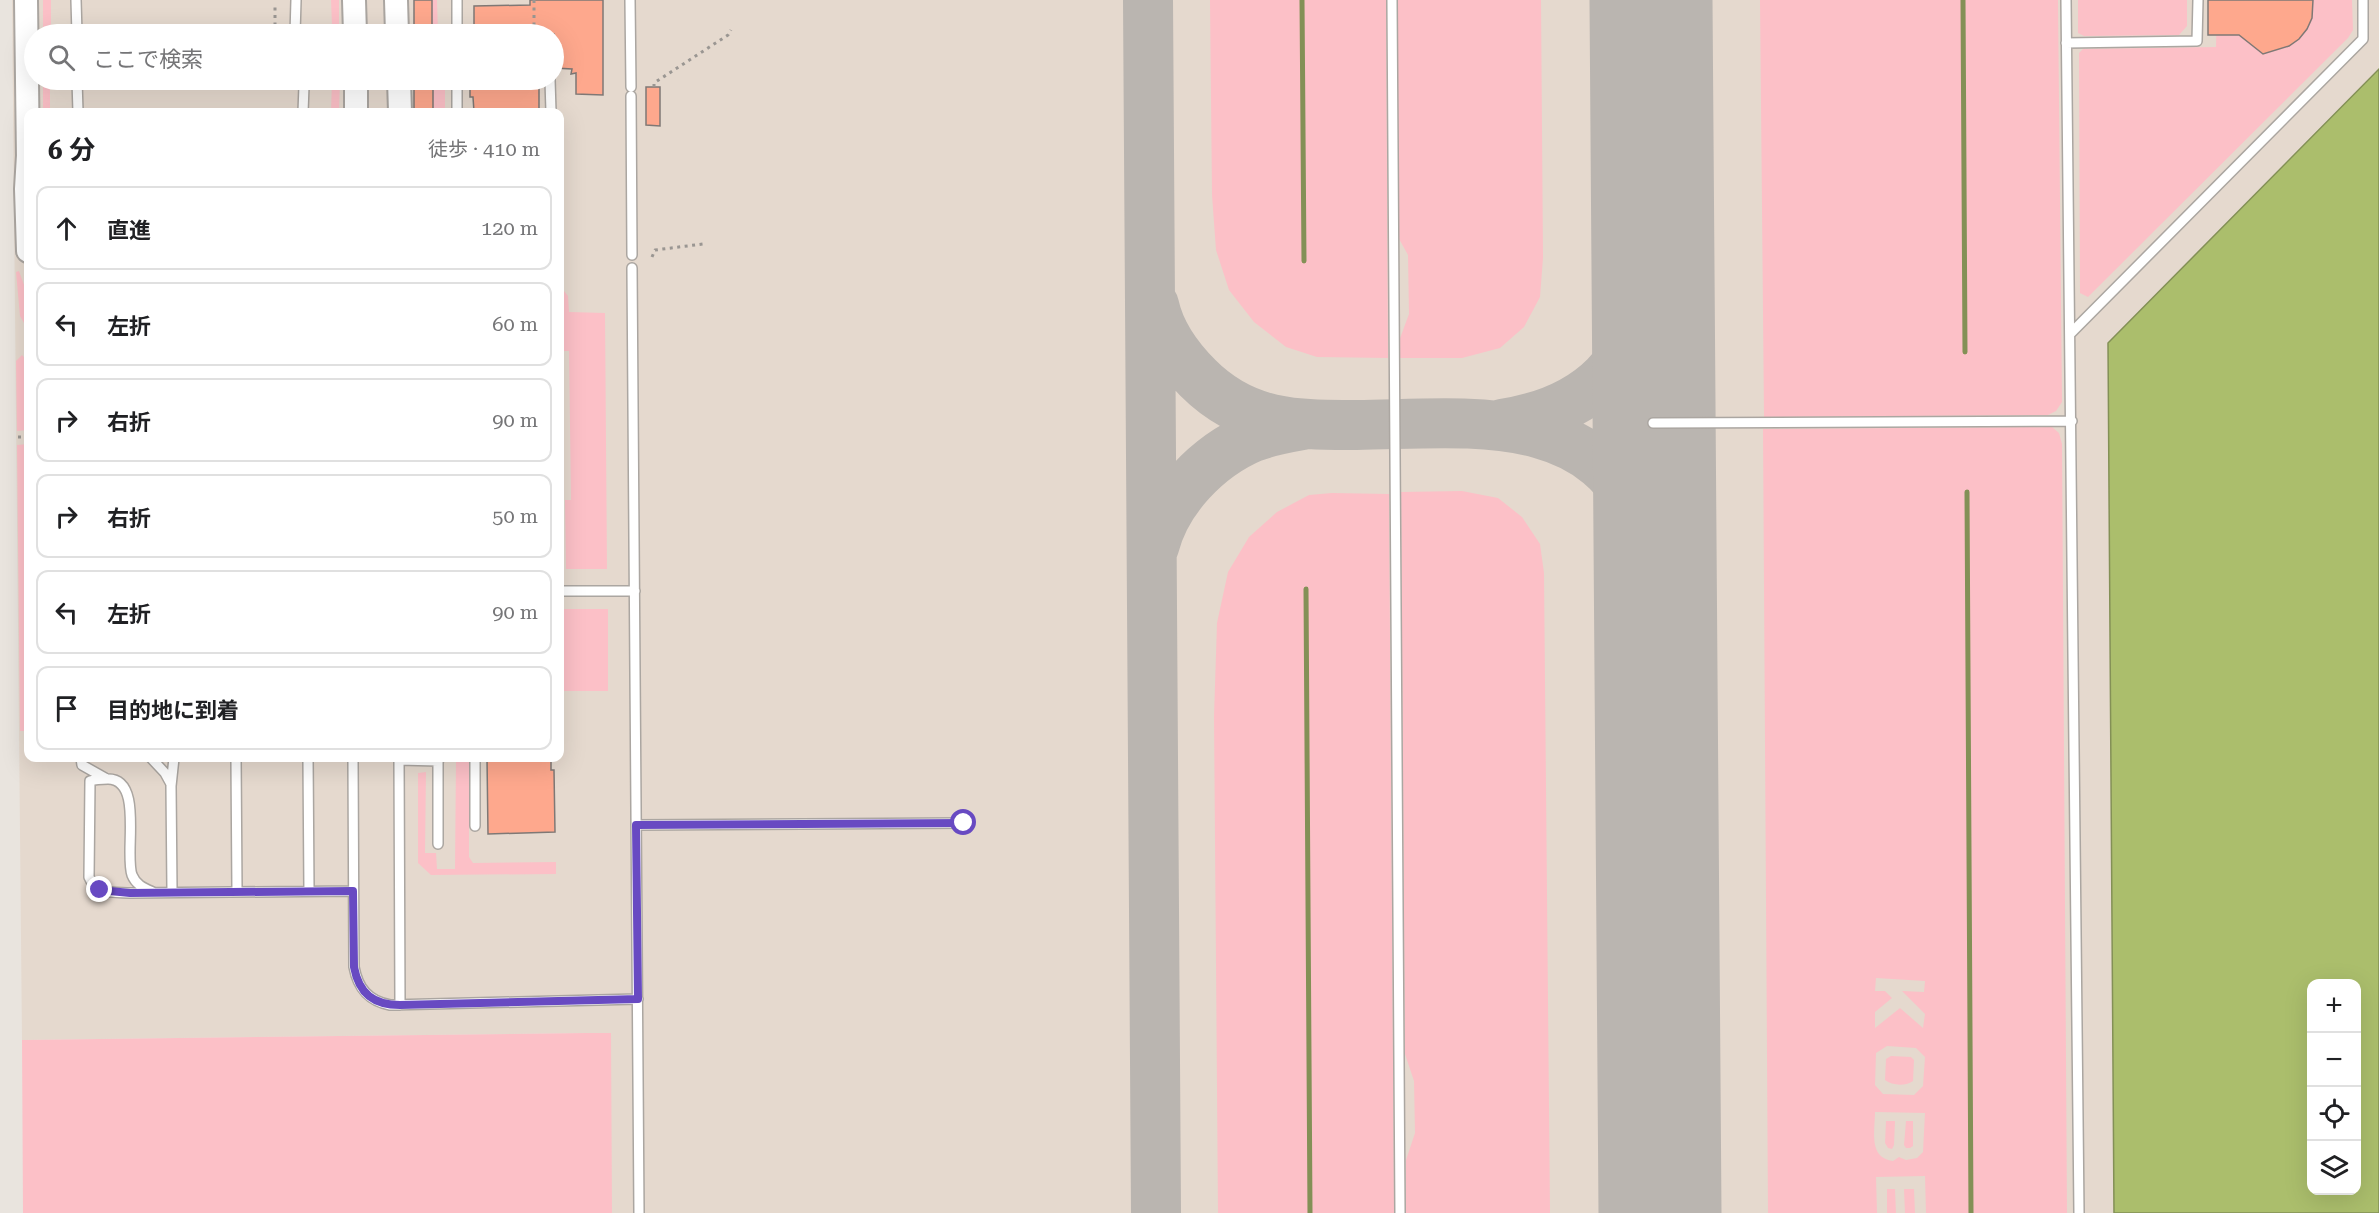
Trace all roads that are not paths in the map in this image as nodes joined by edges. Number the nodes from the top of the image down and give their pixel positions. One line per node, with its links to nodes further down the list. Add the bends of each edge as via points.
1 (76, 0): 13 (lane)
2 (296, 0): 14 (lane)
3 (354, 0): 15 (street)
4 (396, 0): 16 (street)
5 (457, 0): 17 (lane)
6 (630, 0): 33 (lane)
7 (1392, 0): 63 (lane)
8 (2066, 0): 18 (lane)
9 (2198, 0): 18 (lane, via 2197,40)
10 (2363, 0): 35 (lane, via 2363,39)
11 (31, 6): 12 (street)
12 (30, 24)
13 (77, 24)
14 (295, 24)
15 (355, 24)
16 (397, 24)
17 (457, 24)
18 (2066, 43): 35 (lane)
19 (27, 90): 26 (street)
20 (77, 90): 27 (lane)
21 (304, 90): 28 (lane)
22 (356, 90): 29 (street)
23 (399, 90): 30 (street)
24 (457, 90): 31 (lane)
25 (550, 90): 32 (lane)
26 (28, 108)
27 (78, 108)
28 (303, 108)
29 (356, 108)
30 (400, 108)
31 (457, 108)
32 (551, 108)
33 (632, 255)
34 (632, 268): 39 (lane)
35 (2071, 333): 36 (lane)
36 (2072, 421): 37 (lane); 64 (lane)
37 (1653, 423)
38 (564, 591): 39 (lane)
39 (635, 591): 52 (lane)
40 (82, 762): 49 (lane)
41 (154, 762): 50 (lane)
42 (174, 762): 50 (lane)
43 (236, 762): 56 (lane)
44 (308, 762): 57 (lane)
45 (353, 762): 58 (lane)
46 (399, 762): 61 (lane)
47 (439, 762): 54 (lane)
48 (475, 762): 53 (lane)
49 (106, 779): 59 (lane, via 120,781 128,794 132,876); 59 (lane, via 93,779 88,785 91,882 106,892)
50 (171, 786): 55 (lane)
51 (964, 823): 52 (lane)
52 (636, 825): 60 (lane)
53 (475, 826)
54 (438, 843)
55 (172, 891): 56 (lane); 59 (lane)
56 (237, 891): 57 (lane)
57 (309, 891): 58 (lane)
58 (353, 891): 61 (lane, via 356,980 379,1003)
59 (153, 892)
60 (638, 999): 61 (lane); 62 (lane)
61 (400, 1005)
62 (639, 1213)
63 (1400, 1213)
64 (2079, 1213)

